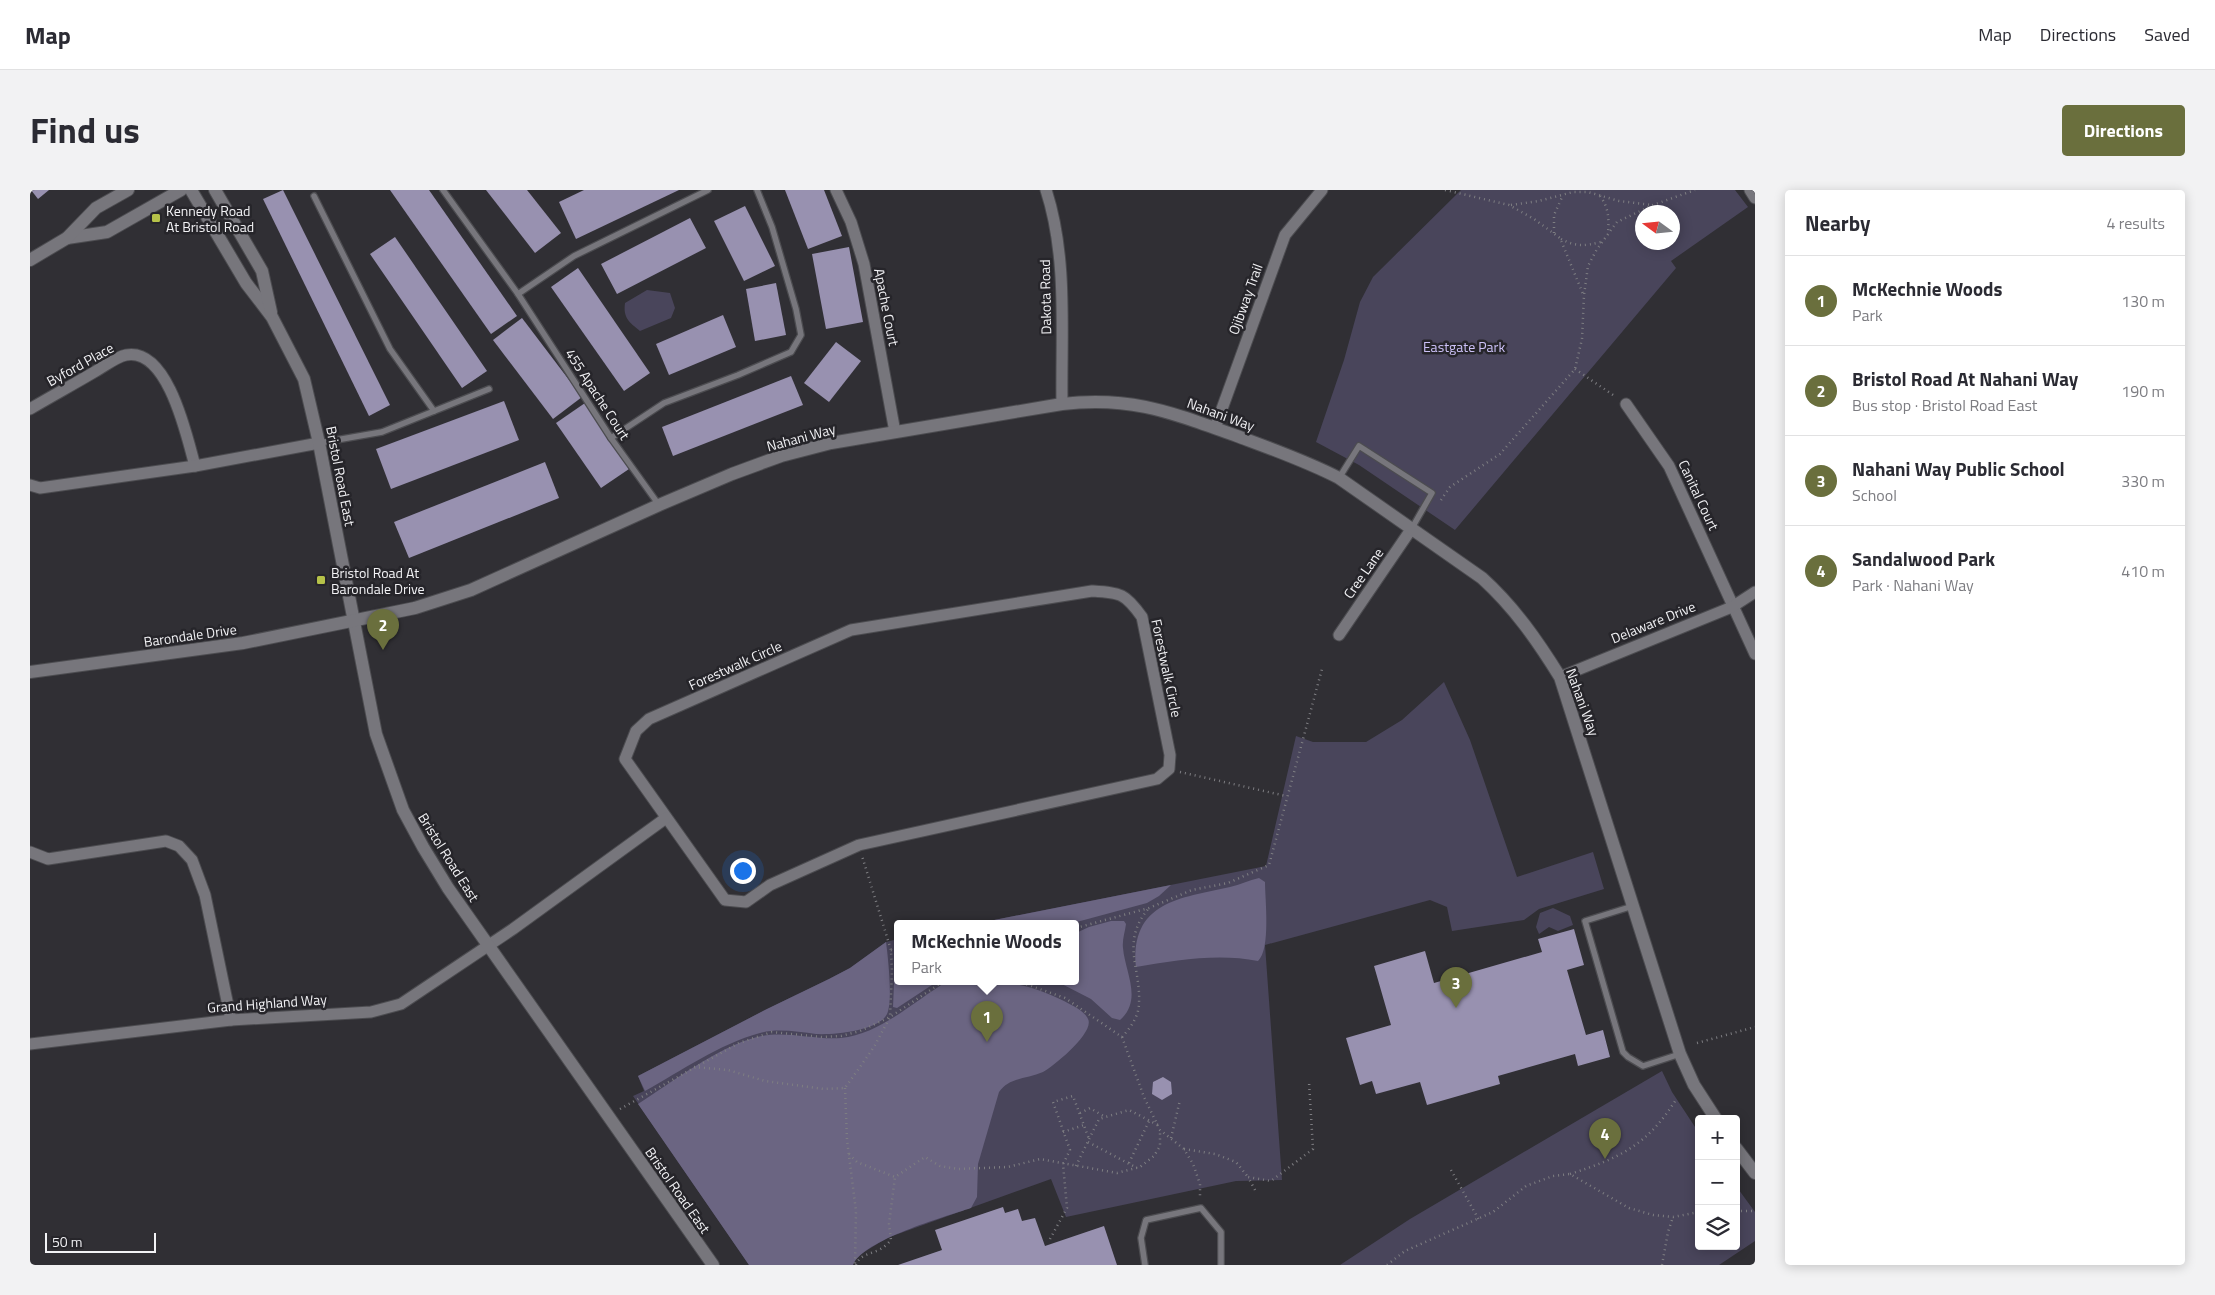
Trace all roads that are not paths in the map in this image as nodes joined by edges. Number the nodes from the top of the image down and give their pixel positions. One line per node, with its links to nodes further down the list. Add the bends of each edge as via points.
1 (128, 190): 14 (street, via 96,208)
2 (181, 190): 14 (street, via 107,232)
3 (191, 190): 17 (street, Bristol Road East, via 246,283)
4 (215, 190): 17 (street, Bristol Road East, via 262,271)
5 (444, 190): 16 (lane, 455 Apache Court)
6 (708, 190): 16 (lane, via 574,256)
7 (757, 190): 25 (lane, via 772,227 796,309 801,335 791,352 664,402)
8 (836, 190): 24 (street, Apache Court, via 851,222 864,264)
9 (1046, 190): 19 (street, Dakota Road, via 1055,223 1060,262)
10 (1322, 190): 23 (street, Ojibway Trail, via 1285,235)
11 (1750, 190): 13 (street)
12 (314, 196): 22 (lane, via 390,349)
13 (1755, 198)
14 (67, 238): 15 (street)
15 (30, 260)
16 (518, 294): 25 (lane, 455 Apache Court)
17 (272, 317): 26 (street, Bristol Road East, via 304,379)
18 (489, 389): 22 (lane)
19 (1062, 404): 23 (street, Nahani Way, via 1090,401 1138,405); 24 (street, Nahani Way)
20 (1626, 404): 33 (street, Canital Court, via 1669,466)
21 (30, 409): 27 (street, Byford Place, via 121,357 138,355 158,368 181,417)
22 (434, 411): 26 (lane, via 382,432)
23 (1214, 428): 28 (street, Nahani Way, via 1302,460)
24 (894, 432): 30 (street, Nahani Way, via 780,456)
25 (610, 438): 30 (lane, 455 Apache Court)
26 (320, 443): 27 (street); 34 (street, Bristol Road East)
27 (195, 466): 29 (street, via 40,488)
28 (1339, 478): 31 (street, Nahani Way); 31 (lane, via 1359,446 1432,493)
29 (30, 486)
30 (659, 505): 34 (street, Nahani Way, via 461,594 415,608)
31 (1412, 528): 35 (street, Cree Lane); 38 (street, Nahani Way, via 1502,596 1529,629)
32 (1755, 592): 33 (street, Delaware Drive)
33 (1732, 607): 36 (street, Canital Court); 38 (street, Delaware Drive)
34 (353, 620): 37 (street, Barondale Drive, via 244,643); 42 (street, Bristol Road East, via 376,734 403,810 438,873)
35 (1338, 635)
36 (1755, 654)
37 (30, 672)
38 (1560, 677): 41 (street, Nahani Way)
39 (666, 818): 39 (street, Forestwalk Circle, via 625,759 636,731 649,719 852,630 1092,591 1113,592 1130,600 1142,617 1170,755 1169,769 1157,779 859,845 770,885 746,902 725,900); 42 (street)
40 (30, 852): 43 (street, via 48,859 166,841 180,846 192,860 205,895)
41 (1633, 906): 45 (street, Nahani Way); 45 (lane, via 1585,921 1623,1052 1642,1066)
42 (489, 946): 43 (street, Grand Highland Way, via 401,1004 371,1012); 49 (street, Bristol Road East)
43 (231, 1020): 44 (street, Grand Highland Way)
44 (30, 1044)
45 (1680, 1054): 46 (street, Nahani Way, via 1694,1085)
46 (1713, 1115)
47 (1740, 1153): 48 (street)
48 (1755, 1174)
49 (713, 1265)
50 (1145, 1265): 51 (lane, via 1141,1238 1146,1220 1201,1208 1221,1232)
51 (1221, 1265)

